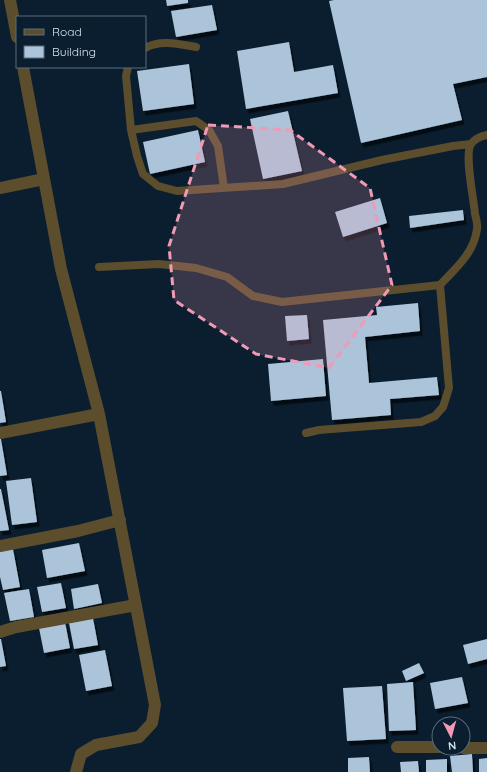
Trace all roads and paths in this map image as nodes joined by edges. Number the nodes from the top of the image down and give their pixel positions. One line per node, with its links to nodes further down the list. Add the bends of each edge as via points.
1 (10, 0): 2 (street)
2 (16, 32)
3 (196, 47): 4 (lane, via 168,42)
4 (146, 48)
5 (23, 68): 10 (street)
6 (128, 68): 7 (lane, via 126,76)
7 (131, 130): 12 (lane, via 143,174 158,186 177,191); 12 (lane, via 196,121 209,130 218,146)
8 (487, 135): 9 (lane)
9 (471, 144): 12 (lane, via 382,160 283,184); 14 (lane, via 469,168 477,228 473,246)
10 (44, 179): 11 (street); 15 (street, via 62,269)
11 (0, 188)
12 (224, 188)
13 (99, 267): 14 (lane, via 159,264 196,268 227,277 253,296 282,302)
14 (440, 284): 17 (lane, via 449,388 443,407 435,416 421,422)
15 (99, 414): 16 (street); 18 (street)
16 (0, 433)
17 (306, 433)
18 (120, 520): 19 (street); 20 (street)
19 (0, 546)
20 (136, 605): 21 (street); 26 (street, via 155,705 152,723 139,737 96,745 81,754)
21 (0, 632)
22 (397, 747): 23 (street)
23 (431, 748)
24 (471, 748): 25 (street)
25 (487, 748)
26 (76, 772)

